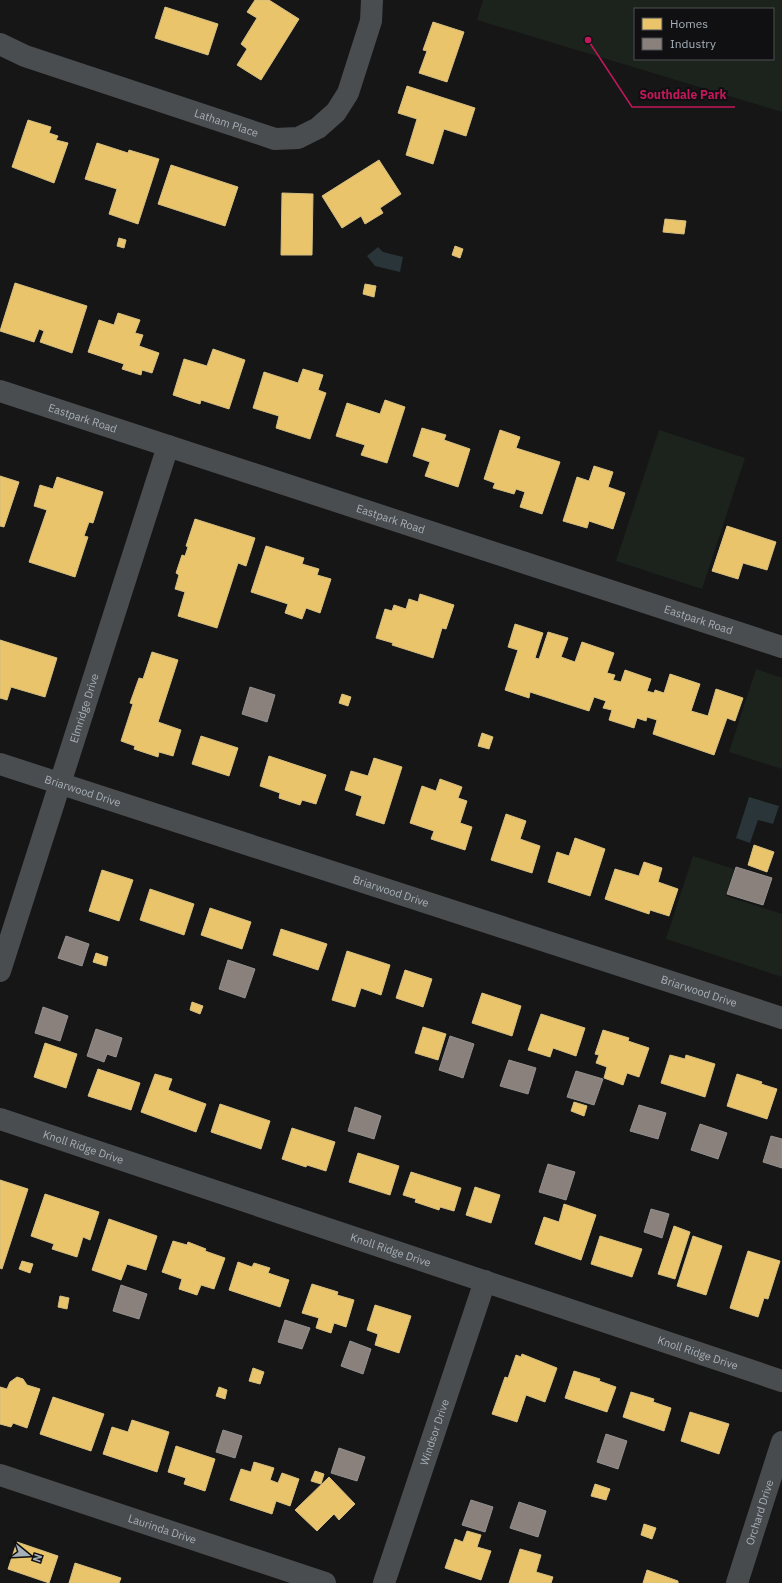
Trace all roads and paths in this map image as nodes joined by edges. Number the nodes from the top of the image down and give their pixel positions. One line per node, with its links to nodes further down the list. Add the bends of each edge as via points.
1 (372, 0): 2 (street, Latham Place, via 371,21 348,93 336,112 318,128 298,138 275,139 25,56)
2 (0, 44)
3 (0, 391): 4 (street, Eastpark Road)
4 (168, 446): 5 (street, Eastpark Road); 7 (street, Elmridge Drive)
5 (782, 647)
6 (0, 764): 7 (street, Briarwood Drive)
7 (60, 784): 8 (street, Elmridge Drive); 9 (street, Briarwood Drive)
8 (0, 971)
9 (782, 1018)
10 (0, 1119): 11 (street, Knoll Ridge Drive)
11 (485, 1281): 12 (street, Knoll Ridge Drive); 16 (street, Windsor Drive)
12 (782, 1380)
13 (782, 1442): 17 (street, Orchard Drive)
14 (0, 1475): 15 (street, Laurinda Drive)
15 (325, 1583)
16 (384, 1583)
17 (737, 1583)

